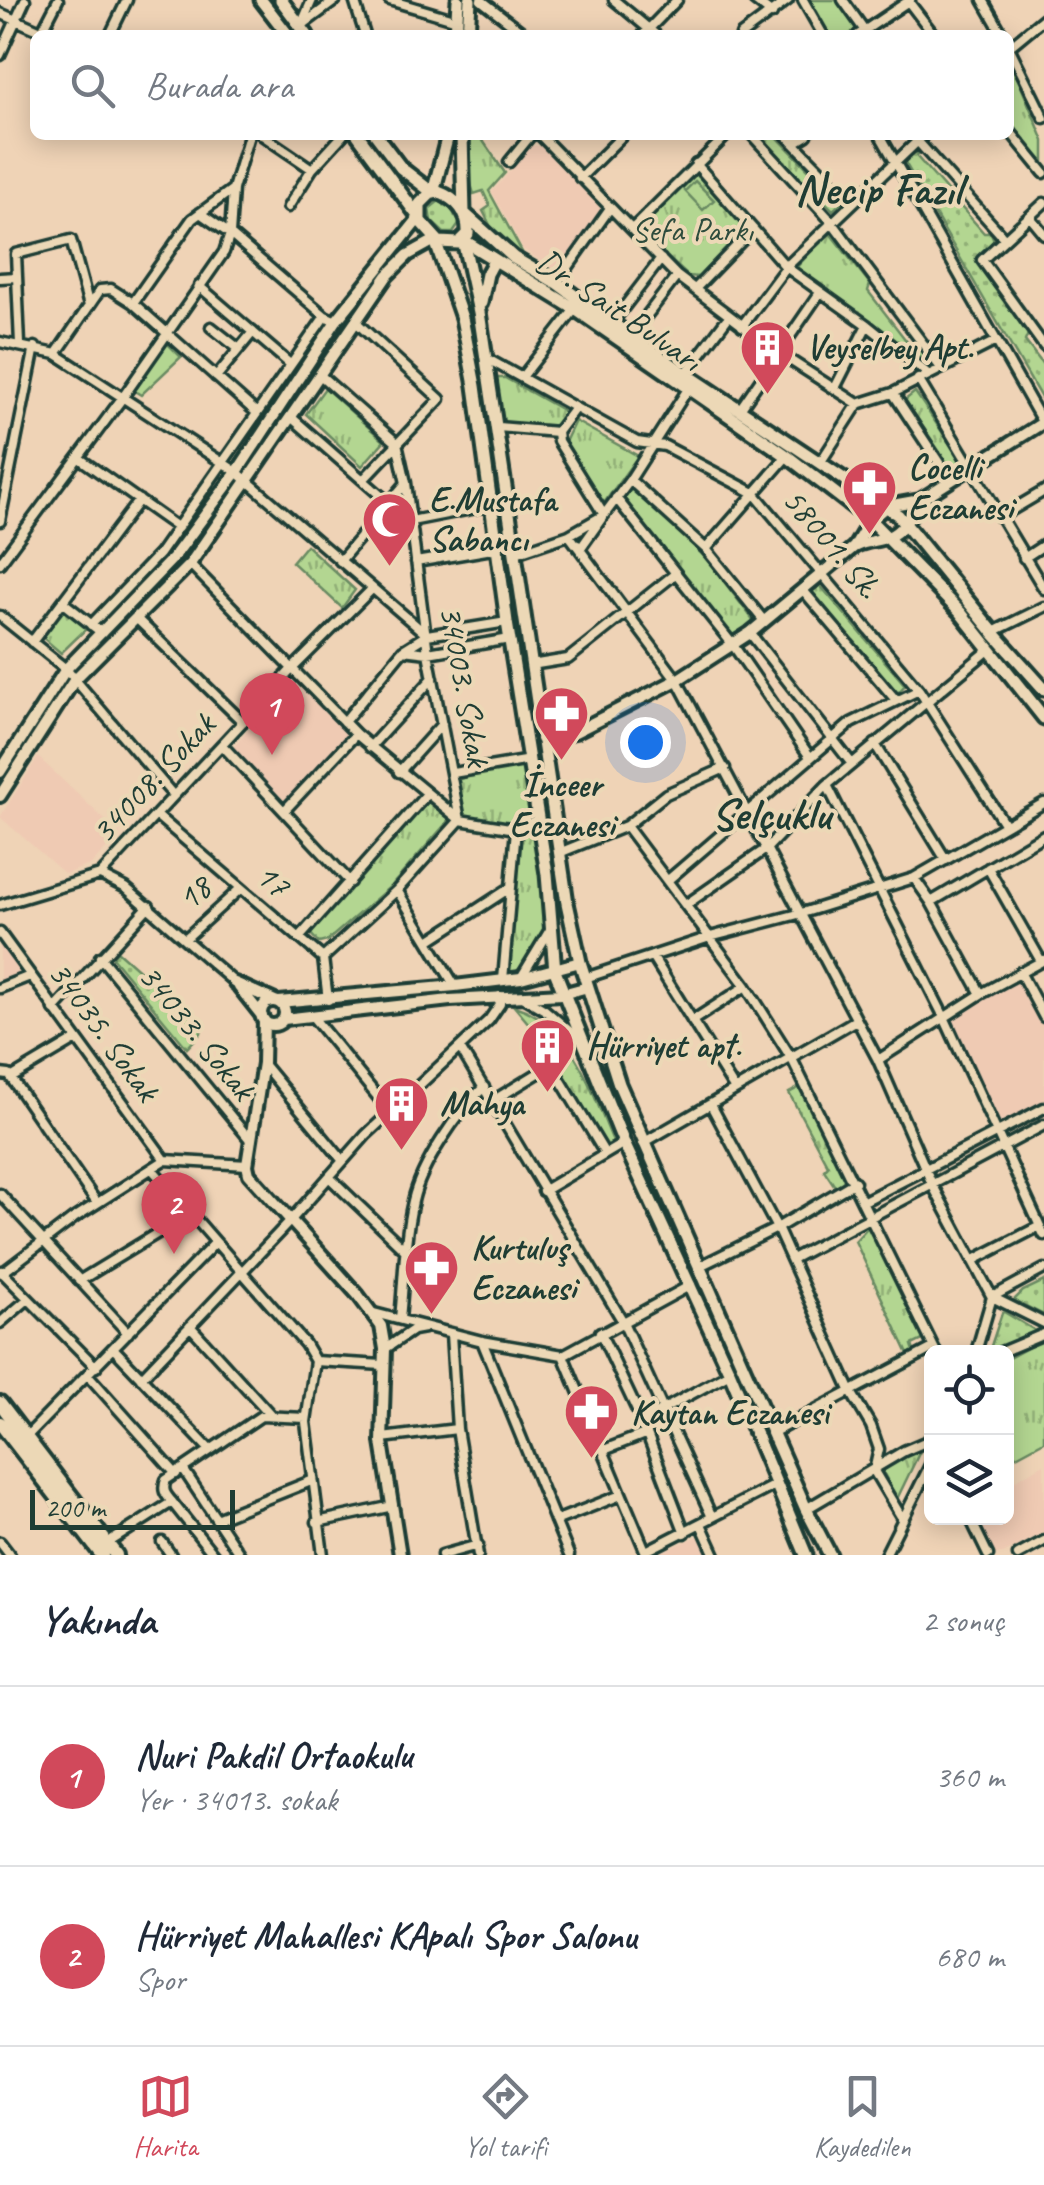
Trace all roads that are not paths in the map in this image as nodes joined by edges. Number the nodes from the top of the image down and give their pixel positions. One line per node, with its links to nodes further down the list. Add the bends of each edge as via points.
1 (25, 0): 25 (street)
2 (58, 0): 27 (street)
3 (126, 0): 28 (street)
4 (262, 0): 29 (main road)
5 (280, 0): 30 (main road)
6 (312, 0): 30 (street)
7 (336, 0): 30 (street)
8 (354, 0): 31 (street)
9 (389, 0): 24 (street)
10 (458, 0): 24 (main road)
11 (470, 0): 33 (main road)
12 (481, 0): 34 (street)
13 (614, 0): 35 (street)
14 (677, 0): 36 (street)
15 (754, 0): 22 (street)
16 (788, 0): 22 (street)
17 (803, 0): 38 (street)
18 (843, 0): 39 (street)
19 (909, 0): 40 (street); 41 (street)
20 (983, 0): 42 (street)
21 (0, 13): 25 (street)
22 (772, 14): 37 (street)
23 (1044, 18): 43 (street)
24 (457, 20): 32 (main road)
25 (16, 22): 26 (street); 44 (street)
26 (38, 30)
27 (47, 30)
28 (112, 30)
29 (284, 30)
30 (304, 30)
31 (363, 30)
32 (456, 30)
33 (468, 30)
34 (520, 30)
35 (647, 30)
36 (652, 30)
37 (749, 30)
38 (819, 30)
39 (859, 30)
40 (865, 30)
41 (930, 30)
42 (1000, 30)
43 (1014, 43)
44 (0, 55)
45 (1014, 57): 46 (street)
46 (1044, 118)
47 (1014, 136): 70 (street)
48 (248, 140): 72 (street)
49 (269, 140): 69 (street)
50 (338, 140): 69 (street)
51 (362, 140): 81 (main road)
52 (380, 140): 73 (main road, via 400,168)
53 (447, 140): 73 (main road)
54 (462, 140): 79 (main road)
55 (527, 140): 67 (street)
56 (545, 140): 71 (street)
57 (618, 140): 71 (street)
58 (722, 140): 68 (street)
59 (757, 140): 82 (street)
60 (791, 140): 65 (street)
61 (799, 140): 65 (street)
62 (883, 140): 66 (street)
63 (915, 140): 66 (street)
64 (921, 140): 87 (street)
65 (794, 143): 74 (street)
66 (894, 161): 74 (street); 115 (street)
67 (509, 162)
68 (696, 164): 83 (street); 84 (street)
69 (312, 169): 76 (street)
70 (1044, 174)
71 (580, 178): 77 (street)
72 (233, 189): 78 (street); 85 (street)
73 (434, 192): 79 (main road, via 452,198); 81 (main road, via 420,204)
74 (852, 202): 82 (street)
75 (1044, 203): 80 (street)
76 (288, 207)
77 (610, 208): 83 (street); 96 (street)
78 (200, 213): 85 (street); 100 (street)
79 (464, 213): 89 (main road, via 468,228); 96 (main road, Dr. Sait Bulvarı, via 514,258)
80 (1030, 217): 86 (street); 87 (street)
81 (419, 218): 88 (main road); 105 (street)
82 (832, 222): 92 (street); 124 (street)
83 (632, 229): 90 (street)
84 (753, 229): 92 (street); 98 (street)
85 (230, 234): 97 (street); 105 (street)
86 (1044, 234)
87 (1004, 239): 117 (street, via 983,262)
88 (436, 240): 89 (main road); 107 (street, via 387,276); 162 (main road, via 462,318)
89 (462, 240): 91 (main road, Dr. Sait Bulvarı); 103 (main road)
90 (661, 259): 93 (street); 106 (street)
91 (494, 261): 102 (main road, Dr. Sait Bulvarı); 103 (main road)
92 (786, 267): 99 (street); 109 (street)
93 (678, 276): 98 (street); 113 (street)
94 (17, 277): 95 (street); 101 (street, via 16,254 72,240); 116 (street)
95 (0, 278)
96 (557, 283): 106 (main road, Dr. Sait Bulvarı)
97 (199, 286): 111 (street); 112 (street)
98 (695, 288): 104 (street)
99 (819, 294): 108 (street); 120 (street)
100 (133, 303): 101 (street, via 100,290); 112 (street)
101 (89, 306): 121 (street)
102 (574, 309): 129 (street); 131 (main road, Dr. Sait Bulvarı)
103 (479, 312): 122 (main road)
104 (729, 316): 109 (street); 125 (street)
105 (330, 318): 123 (street); 150 (street)
106 (612, 323): 113 (main road, Dr. Sait Bulvarı)
107 (357, 324): 127 (street); 143 (street, via 440,399)
108 (867, 325): 126 (street); 132 (street)
109 (742, 326): 120 (street)
110 (211, 327): 119 (street)
111 (253, 332): 119 (street); 123 (street)
112 (165, 333): 128 (street); 134 (street)
113 (631, 336): 125 (main road, Dr. Sait Bulvarı)
114 (0, 342): 116 (street)
115 (994, 342): 124 (street); 140 (street)
116 (20, 344): 118 (street)
117 (1044, 346)
118 (35, 347): 121 (street); 168 (street)
119 (238, 349): 128 (street)
120 (779, 353): 132 (street); 137 (street)
121 (56, 354): 134 (street)
122 (486, 358): 129 (street, 58001. Sk.); 141 (main road)
123 (290, 364): 138 (street)
124 (941, 368): 126 (street)
125 (686, 373): 137 (main road, Dr. Sait Bulvarı)
126 (928, 374): 130 (street)
127 (320, 376): 139 (street); 143 (street)
128 (216, 377): 138 (street)
129 (522, 377): 136 (street, 58001. Sk.)
130 (918, 379): 133 (street); 149 (street)
131 (688, 388): 144 (street); 145 (main road, Dr. Sait Bulvarı)
132 (836, 388): 135 (street)
133 (893, 394): 135 (street); 154 (street)
134 (123, 397): 146 (street); 147 (street)
135 (858, 404): 148 (street)
136 (575, 408): 142 (street); 144 (street, 58001. Sk.)
137 (740, 409): 148 (main road, Dr. Sait Bulvarı)
138 (256, 413): 147 (street)
139 (291, 417): 151 (street); 152 (street)
140 (1044, 423): 149 (street)
141 (498, 427): 142 (street); 180 (main road)
142 (557, 432): 164 (street)
143 (397, 443): 152 (street); 155 (street, 34003. Sokak)
144 (652, 444): 153 (street); 157 (street, 58001. Sk.)
145 (787, 456): 157 (street); 166 (main road, Dr. Sait Bulvarı)
146 (78, 458): 159 (street); 175 (street)
147 (224, 463): 150 (street); 170 (street)
148 (820, 463): 163 (main road, Dr. Sait Bulvarı)
149 (971, 468): 154 (street); 165 (street)
150 (237, 472): 151 (street); 200 (street, via 173,558)
151 (248, 480): 182 (street); 185 (street)
152 (364, 480): 161 (street)
153 (630, 480): 158 (street); 178 (street)
154 (950, 481): 160 (street)
155 (406, 483): 161 (street); 167 (street, 34003. Sokak)
156 (1044, 492): 165 (street)
157 (754, 493): 178 (street); 186 (street, 58001. Sk.)
158 (616, 498): 164 (street); 187 (street)
159 (139, 500): 170 (street); 191 (street)
160 (920, 500): 163 (street); 169 (street)
161 (389, 503): 182 (street)
162 (492, 506): 167 (street); 177 (main road)
163 (887, 506): 166 (street); 169 (main road, Dr. Sait Bulvarı)
164 (604, 515): 171 (street); 179 (street)
165 (1000, 517): 181 (street)
166 (870, 520): 172 (main road, Dr. Sait Bulvarı); 176 (street)
167 (411, 521): 183 (street, 34003. Sokak)
168 (0, 522)
169 (906, 523): 172 (street); 199 (main road, Dr. Sait Bulvarı)
170 (178, 528): 198 (street)
171 (569, 534): 179 (street); 180 (street)
172 (889, 537): 176 (street); 206 (main road, Dr. Sait Bulvarı)
173 (0, 544): 175 (street)
174 (1044, 544): 181 (street)
175 (12, 546): 184 (street)
176 (854, 547): 186 (street)
177 (498, 548): 183 (street); 197 (main road)
178 (706, 549): 196 (street)
179 (580, 550): 193 (street)
180 (516, 553): 209 (main road)
181 (1024, 558): 190 (street)
182 (340, 561): 188 (street)
183 (416, 562): 202 (street, 34003. Sokak)
184 (0, 563)
185 (190, 564): 195 (street); 211 (street)
186 (821, 572): 189 (street); 216 (street, 58001. Sk.)
187 (675, 574): 193 (street); 205 (street)
188 (372, 589): 202 (street); 211 (street, 34008. Sokak)
189 (802, 589): 196 (street); 217 (street)
190 (1044, 589)
191 (64, 604): 198 (street); 204 (street)
192 (1044, 607): 199 (street)
193 (627, 611): 209 (street, via 568,659); 214 (street)
194 (0, 616): 204 (street)
195 (136, 618): 213 (street); 220 (street)
196 (764, 621): 201 (street)
197 (507, 622): 202 (street); 203 (main road)
198 (91, 625): 200 (street)
199 (993, 632): 215 (main road, Dr. Sait Bulvarı)
200 (102, 633): 210 (street)
201 (750, 633): 205 (street); 225 (street)
202 (427, 634): 207 (street); 208 (street, 34003. Sokak)
203 (510, 639): 208 (street); 230 (main road)
204 (32, 642): 210 (street)
205 (733, 644): 214 (street); 229 (street)
206 (990, 649): 218 (street); 219 (main road, Dr. Sait Bulvarı)
207 (403, 650): 208 (street); 221 (street)
208 (428, 652): 212 (street, 34003. Sokak)
209 (532, 665): 224 (main road)
210 (66, 670): 213 (street); 233 (street)
211 (292, 670): 220 (street, 34008. Sokak); 221 (street)
212 (434, 678): 222 (street, 34003. Sokak); 228 (street)
213 (76, 680): 237 (street); 239 (street)
214 (677, 680): 224 (street, via 591,725); 232 (street)
215 (1044, 689)
216 (919, 690): 217 (street); 218 (street, 58001. Sk.)
217 (895, 700): 225 (street)
218 (927, 700): 226 (street); 247 (street, 58001. Sk.)
219 (1044, 718)
220 (243, 722): 227 (street, 34008. Sokak)
221 (344, 722): 223 (street)
222 (442, 724): 234 (street); 235 (street, 34003. Sokak)
223 (356, 734): 228 (street); 242 (street)
224 (541, 738): 251 (main road)
225 (832, 738): 229 (street); 231 (street)
226 (876, 744): 231 (street); 252 (street)
227 (222, 745): 237 (street, 34008. Sokak); 242 (street)
228 (370, 747): 234 (street)
229 (810, 756): 241 (street)
230 (530, 760): 235 (street); 244 (main road)
231 (852, 764): 236 (street)
232 (725, 768): 241 (street); 246 (street, via 666,794)
233 (0, 772)
234 (398, 772): 238 (street)
235 (453, 773): 245 (street, 34003. Sokak)
236 (827, 786): 250 (street); 261 (street)
237 (172, 795): 243 (street, 34008. Sokak)
238 (426, 795): 245 (street); 257 (street)
239 (0, 796)
240 (1044, 803): 247 (street)
241 (748, 810): 250 (street); 256 (street)
242 (284, 811): 257 (street)
243 (156, 815): 254 (street, 34008. Sokak); 258 (street, 17)
244 (538, 819): 248 (street); 267 (main road)
245 (460, 820): 248 (street); 260 (street)
246 (626, 826): 251 (street); 256 (street)
247 (1005, 826): 252 (street)
248 (516, 829): 259 (street)
249 (1044, 835): 253 (street)
250 (766, 849): 263 (street); 266 (street)
251 (559, 854): 277 (main road)
252 (946, 860): 255 (street)
253 (988, 868): 262 (street); 276 (street)
254 (100, 875): 264 (street); 265 (street)
255 (914, 878): 261 (street); 262 (street)
256 (668, 880): 263 (street)
257 (350, 882): 270 (street)
258 (241, 888): 270 (street, 17); 271 (street, 18)
259 (510, 888): 272 (street); 282 (street)
260 (396, 890): 272 (street); 275 (street)
261 (880, 891): 266 (street); 296 (street)
262 (931, 902): 289 (street)
263 (687, 904): 269 (street)
264 (0, 906)
265 (149, 906): 271 (street); 274 (street)
266 (802, 913): 269 (street); 300 (street)
267 (553, 924): 278 (main road); 281 (street)
268 (0, 932): 280 (street, 34035. Sokak)
269 (710, 936): 273 (street); 286 (street)
270 (299, 938): 275 (street, 17)
271 (185, 939): 283 (street)
272 (430, 940): 285 (street)
273 (652, 956): 284 (street); 299 (street)
274 (100, 957): 294 (street); 318 (street, 34033. Sokak)
275 (323, 958): 292 (street)
276 (1043, 960): 279 (street)
277 (580, 962): 278 (street); 284 (main road)
278 (555, 970): 281 (street); 288 (main road)
279 (1020, 972): 289 (street); 297 (street)
280 (30, 976): 287 (street); 294 (street, 34035. Sokak)
281 (521, 978): 282 (street)
282 (503, 980): 285 (street)
283 (236, 983): 293 (street); 298 (street)
284 (586, 983): 288 (street); 320 (main road)
285 (455, 986): 292 (street)
286 (746, 986): 299 (street); 306 (street)
287 (0, 988)
288 (562, 994): 291 (street); 303 (main road)
289 (981, 994): 296 (street)
290 (500, 996): 291 (street); 295 (street); 304 (street, via 489,1020)
291 (520, 996): 303 (street)
292 (328, 1000): 293 (street)
293 (277, 1001): 298 (street, via 264,1005); 301 (street, via 286,1011)
294 (54, 1010): 302 (street, 34035. Sokak)
295 (312, 1016): 301 (street); 315 (street)
296 (944, 1017): 307 (street); 317 (street)
297 (1044, 1017)
298 (263, 1018): 301 (street); 305 (street)
299 (692, 1020): 311 (street)
300 (856, 1020): 306 (street); 307 (street)
301 (281, 1022): 305 (street)
302 (76, 1040): 309 (street); 323 (street, 34035. Sokak)
303 (581, 1041): 319 (main road)
304 (460, 1048): 310 (street); 315 (street)
305 (263, 1058): 318 (street); 324 (street)
306 (792, 1059): 311 (street); 329 (street)
307 (878, 1060): 327 (street)
308 (0, 1074): 309 (street)
309 (11, 1078): 334 (street)
310 (484, 1087): 312 (street); 342 (street, via 418,1184)
311 (734, 1088): 313 (street)
312 (491, 1102): 322 (street, via 544,1069 554,1070); 331 (street)
313 (712, 1105): 320 (street); 338 (street)
314 (1044, 1108): 317 (street)
315 (390, 1112): 324 (street)
316 (1044, 1126): 321 (street)
317 (998, 1131): 321 (street); 327 (street)
318 (251, 1141): 325 (street)
319 (624, 1143): 322 (street); 350 (main road)
320 (643, 1143): 345 (main road)
321 (1004, 1146): 330 (street); 339 (street)
322 (604, 1152): 331 (street)
323 (165, 1160): 325 (street); 326 (street)
324 (343, 1160): 328 (street)
325 (247, 1165): 337 (street, via 256,1185)
326 (152, 1169): 334 (street); 335 (street)
327 (926, 1170): 330 (street); 333 (street)
328 (329, 1176): 337 (street); 342 (street)
329 (855, 1182): 333 (street); 338 (street)
330 (932, 1184): 336 (street); 344 (street)
331 (543, 1191): 355 (street)
332 (0, 1194): 340 (street)
333 (864, 1202): 336 (street)
334 (98, 1203): 340 (street)
335 (188, 1214): 341 (street); 349 (street)
336 (870, 1215): 343 (street); 365 (street)
337 (290, 1221): 348 (street); 353 (street)
338 (777, 1228): 343 (street); 345 (street)
339 (1042, 1231): 344 (street)
340 (42, 1240): 347 (street); 349 (street)
341 (214, 1244): 348 (street); 361 (street)
342 (406, 1251): 354 (street)
343 (792, 1259): 378 (street)
344 (974, 1260): 351 (street)
345 (700, 1266): 387 (main road)
346 (1044, 1269): 351 (street)
347 (1, 1271): 352 (street)
348 (240, 1273): 358 (street); 372 (street)
349 (79, 1280): 361 (street)
350 (690, 1285): 355 (street); 375 (main road)
351 (992, 1297): 357 (street); 366 (street)
352 (28, 1298): 356 (street); 374 (street)
353 (374, 1313): 354 (street); 369 (street)
354 (400, 1319): 359 (street)
355 (622, 1320): 360 (street); 380 (street)
356 (0, 1323)
357 (1044, 1324)
358 (190, 1326): 377 (street); 381 (street)
359 (431, 1327): 362 (street); 369 (street, via 413,1330)
360 (600, 1332): 370 (street); 383 (street)
361 (128, 1333): 368 (street)
362 (451, 1334): 364 (street); 385 (street)
363 (1044, 1334): 367 (street)
364 (482, 1341): 370 (street); 405 (street)
365 (932, 1345)
366 (978, 1345)
367 (1014, 1347)
368 (113, 1348): 374 (street); 377 (street)
369 (385, 1349): 373 (street)
370 (564, 1355): 392 (street)
371 (924, 1355): 378 (street)
372 (315, 1361): 373 (street); 382 (street)
373 (383, 1365): 389 (street)
374 (96, 1368): 376 (street)
375 (730, 1374): 380 (street); 397 (main road)
376 (88, 1376): 388 (street); 393 (street)
377 (142, 1378): 391 (street)
378 (851, 1392): 387 (street); 394 (street, via 879,1449)
379 (0, 1402): 388 (main road)
380 (664, 1409): 383 (street); 402 (street)
381 (270, 1414): 382 (street); 391 (street)
382 (306, 1418): 396 (street)
383 (642, 1421): 386 (street)
384 (0, 1423): 414 (main road)
385 (456, 1429): 389 (street); 413 (street)
386 (647, 1432): 392 (street); 409 (street)
387 (772, 1433): 401 (main road)
388 (27, 1436): 414 (main road)
389 (382, 1438): 400 (street)
390 (924, 1442): 394 (street)
391 (210, 1450): 393 (street)
392 (604, 1450): 398 (street)
393 (179, 1471): 399 (street, via 163,1487); 404 (street)
394 (874, 1471): 401 (street); 403 (street)
395 (924, 1475): 403 (street)
396 (311, 1481): 404 (street); 406 (street)
397 (777, 1484): 402 (street); 426 (main road)
398 (621, 1495): 405 (street); 416 (street)
399 (172, 1502): 414 (street); 419 (street)
400 (393, 1506): 406 (street); 422 (street)
401 (806, 1509): 427 (main road)
402 (712, 1517): 407 (street)
403 (902, 1518): 428 (street)
404 (216, 1519): 420 (street)
405 (555, 1521): 424 (street)
406 (317, 1522): 421 (street)
407 (701, 1524): 409 (street); 425 (street)
408 (973, 1525): 429 (street)
409 (685, 1534): 416 (street)
410 (1044, 1541): 415 (street)
411 (0, 1542): 417 (street)
412 (162, 1542): 418 (street)
413 (478, 1550): 423 (street)
414 (109, 1551)
415 (1035, 1551): 430 (street)
416 (647, 1553)
417 (10, 1555)
418 (171, 1555)
419 (214, 1555)
420 (240, 1555)
421 (322, 1555)
422 (400, 1555)
423 (442, 1555)
424 (569, 1555)
425 (715, 1555)
426 (806, 1555)
427 (830, 1555)
428 (885, 1555)
429 (988, 1555)
430 (1018, 1555)

